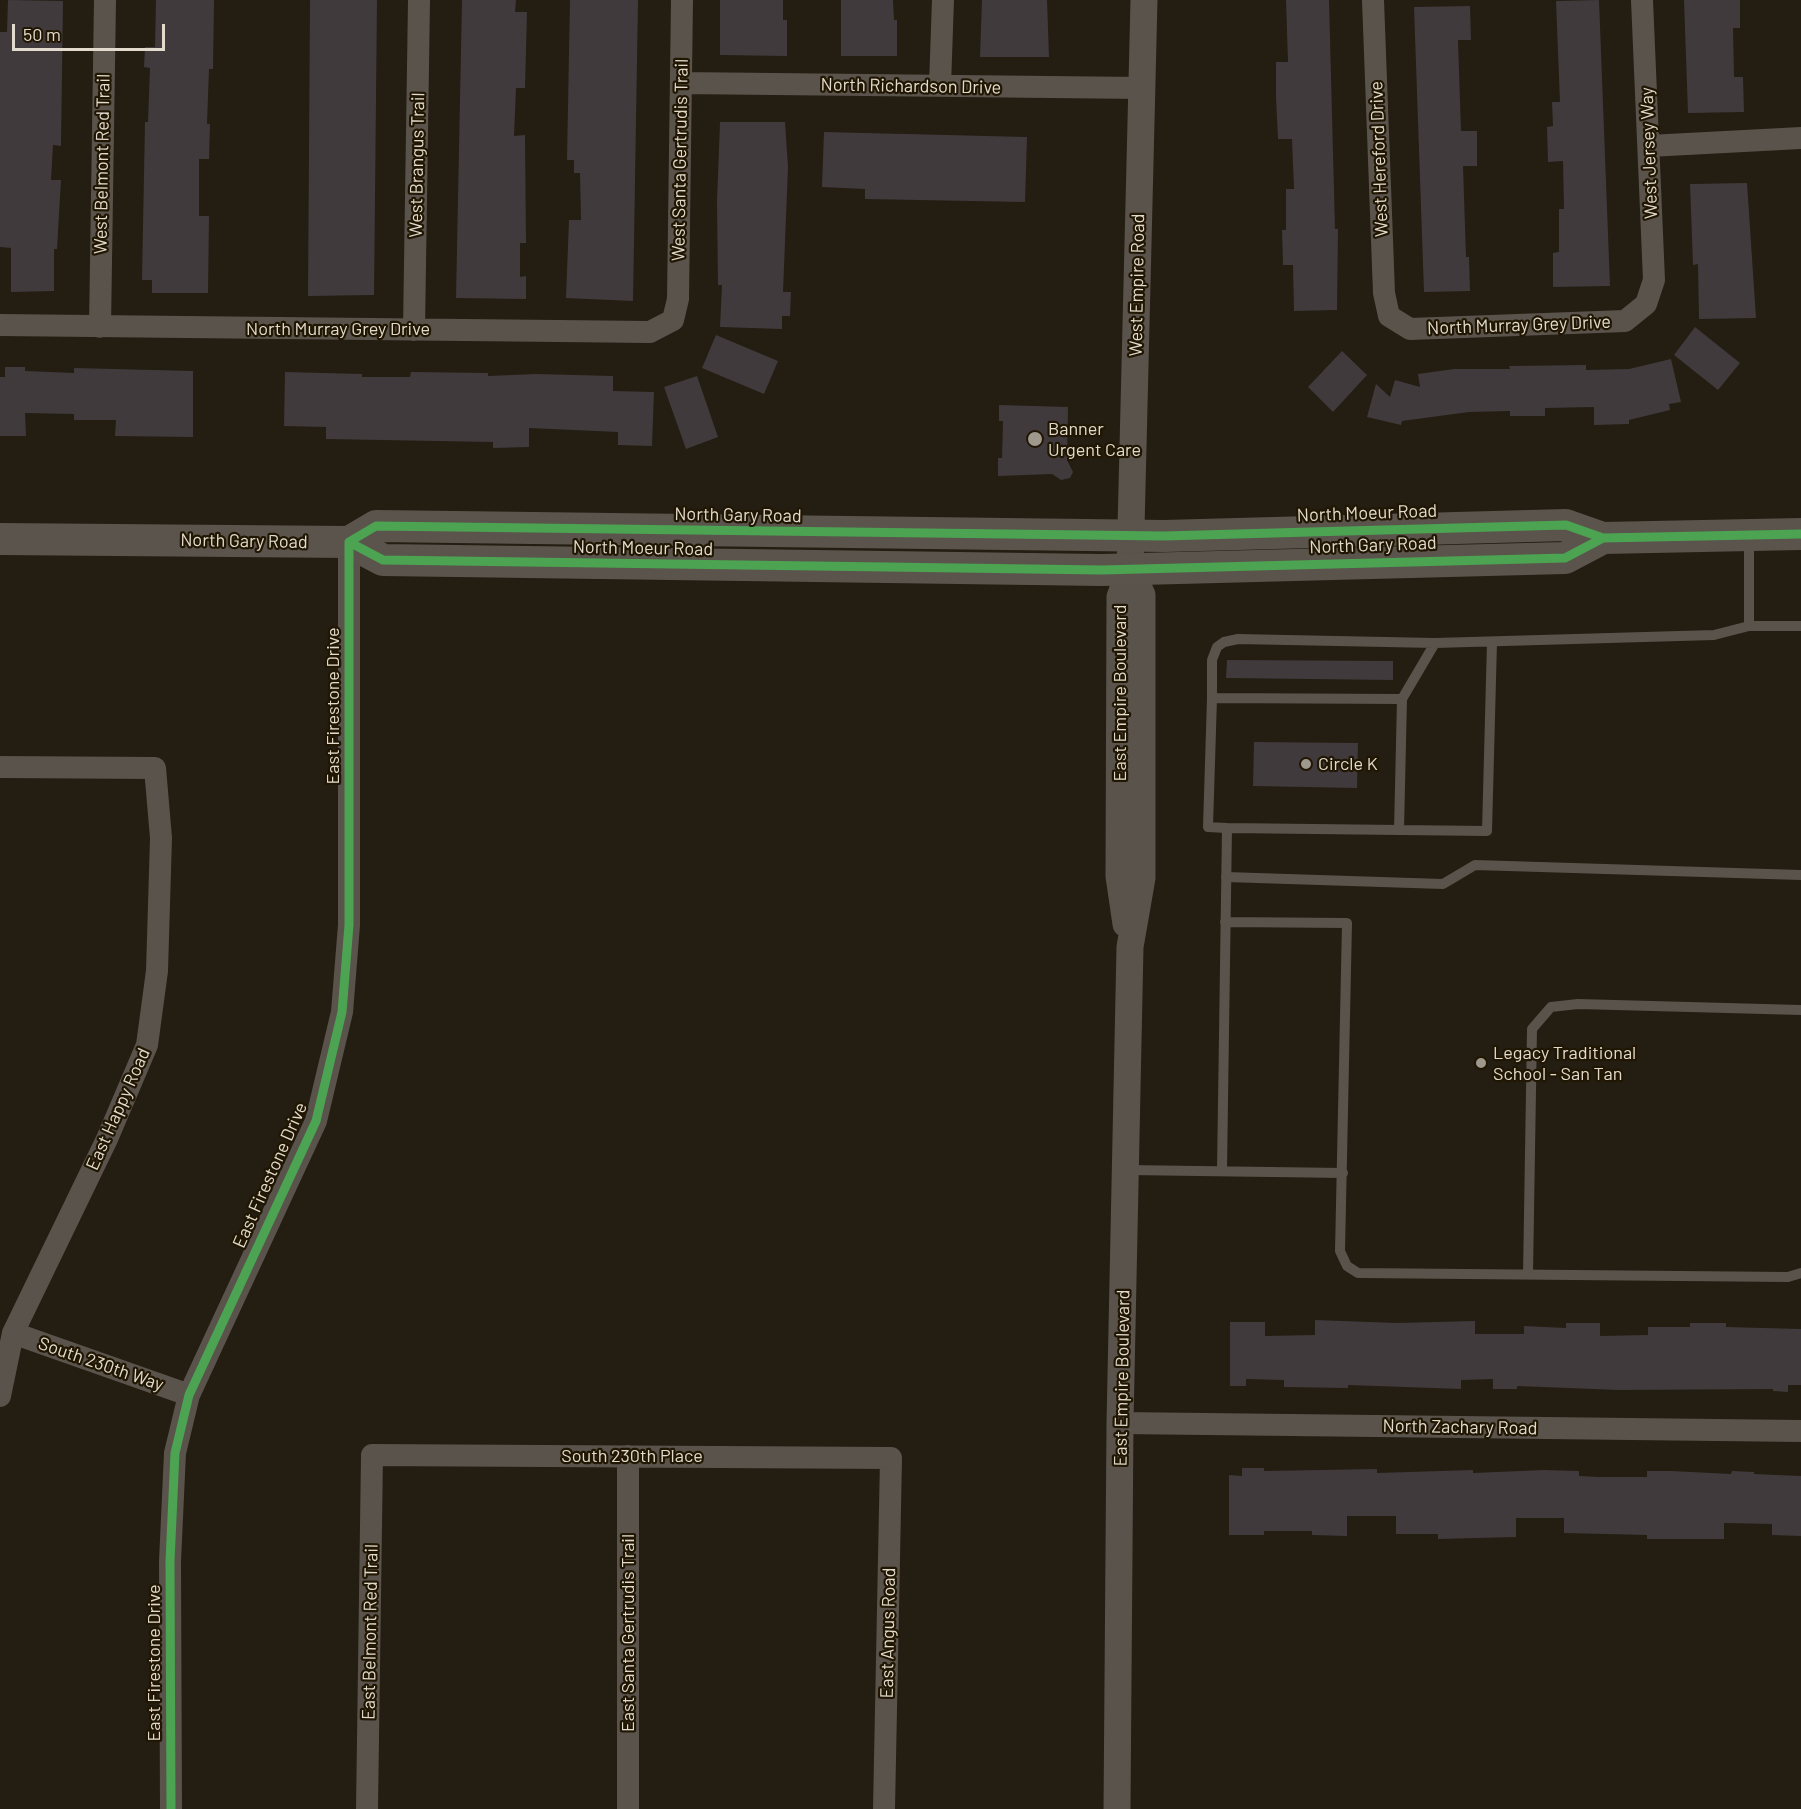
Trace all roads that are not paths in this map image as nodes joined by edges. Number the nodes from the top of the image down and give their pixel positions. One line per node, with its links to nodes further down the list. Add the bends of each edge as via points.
1 (105, 0): 17 (street, West Belmont Red Trail)
2 (419, 0): 18 (street, West Brangus Trail)
3 (681, 0): 8 (street, West Santa Gertrudis Trail)
4 (944, 0): 9 (street)
5 (1144, 0): 10 (street, West Empire Road)
6 (1373, 0): 14 (street, West Hereford Drive, via 1384,293)
7 (1642, 0): 12 (street, West Jersey Way)
8 (681, 83): 9 (street, North Richardson Drive); 15 (street, West Santa Gertrudis Trail, via 678,300)
9 (940, 86): 10 (street, North Richardson Drive)
10 (1142, 88): 21 (street, West Empire Road)
11 (1801, 138): 12 (street)
12 (1649, 146): 13 (street, West Jersey Way, via 1654,280)
13 (1646, 304): 14 (street, North Murray Grey Drive, via 1624,321 1410,329)
14 (1389, 316)
15 (673, 320): 18 (street, North Murray Grey Drive, via 650,332)
16 (0, 325): 17 (street, North Murray Grey Drive)
17 (100, 327): 18 (street, North Murray Grey Drive)
18 (414, 330)
19 (1801, 534): 20 (main road, North Gary Road)
20 (1749, 535): 22 (main road, North Gary Road); 27 (lane)
21 (1131, 536): 22 (main road, North Moeur Road, via 1566,525); 24 (main road, North Gary Road, via 376,526); 26 (street, West Empire Road)
22 (1603, 538): 26 (main road, North Gary Road, via 1565,558)
23 (0, 539): 24 (main road, North Gary Road)
24 (350, 542): 25 (main road, North Moeur Road, via 383,560); 46 (street, East Firestone Drive, via 348,925 342,1012 316,1120)
25 (941, 569): 26 (main road, North Gary Road)
26 (1130, 569): 40 (street, East Empire Boulevard, via 1120,597 1119,876 1130,947)
27 (1749, 626): 28 (lane); 29 (lane, via 1714,635)
28 (1801, 626)
29 (1492, 642): 30 (lane); 35 (lane, via 1487,831)
30 (1435, 643): 31 (lane, via 1238,639 1224,642 1217,647 1212,660); 32 (lane)
31 (1212, 698): 32 (lane); 34 (lane, via 1208,827)
32 (1402, 699): 35 (lane)
33 (0, 767): 45 (street, East Happy Road, via 154,768 161,838 157,971 147,1045 107,1139)
34 (1227, 828): 35 (lane); 37 (lane)
35 (1399, 830)
36 (1801, 875): 37 (lane, via 1475,866 1443,884)
37 (1226, 877): 38 (lane)
38 (1225, 922): 41 (lane); 42 (lane, via 1347,923)
39 (1801, 1010): 44 (lane, via 1578,1004 1551,1007 1532,1029)
40 (1127, 1170): 41 (lane); 48 (street, East Empire Boulevard)
41 (1222, 1170): 42 (lane)
42 (1343, 1173): 44 (lane, via 1340,1251 1347,1266 1358,1273)
43 (1801, 1273): 44 (lane, via 1788,1277)
44 (1528, 1274)
45 (13, 1333): 46 (street, South 230th Way); 47 (street, East Happy Road)
46 (189, 1395): 53 (street, East Firestone Drive, via 175,1453 170,1561)
47 (0, 1396)
48 (1120, 1423): 49 (street, North Zachary Road); 57 (street, East Empire Boulevard)
49 (1801, 1431)
50 (372, 1455): 51 (street, South 230th Place); 54 (street, East Belmont Red Trail)
51 (628, 1456): 52 (street, South 230th Place); 55 (street, East Santa Gertrudis Trail)
52 (891, 1458): 56 (street, East Angus Road)
53 (171, 1809)
54 (368, 1809)
55 (628, 1809)
56 (884, 1809)
57 (1117, 1809)

